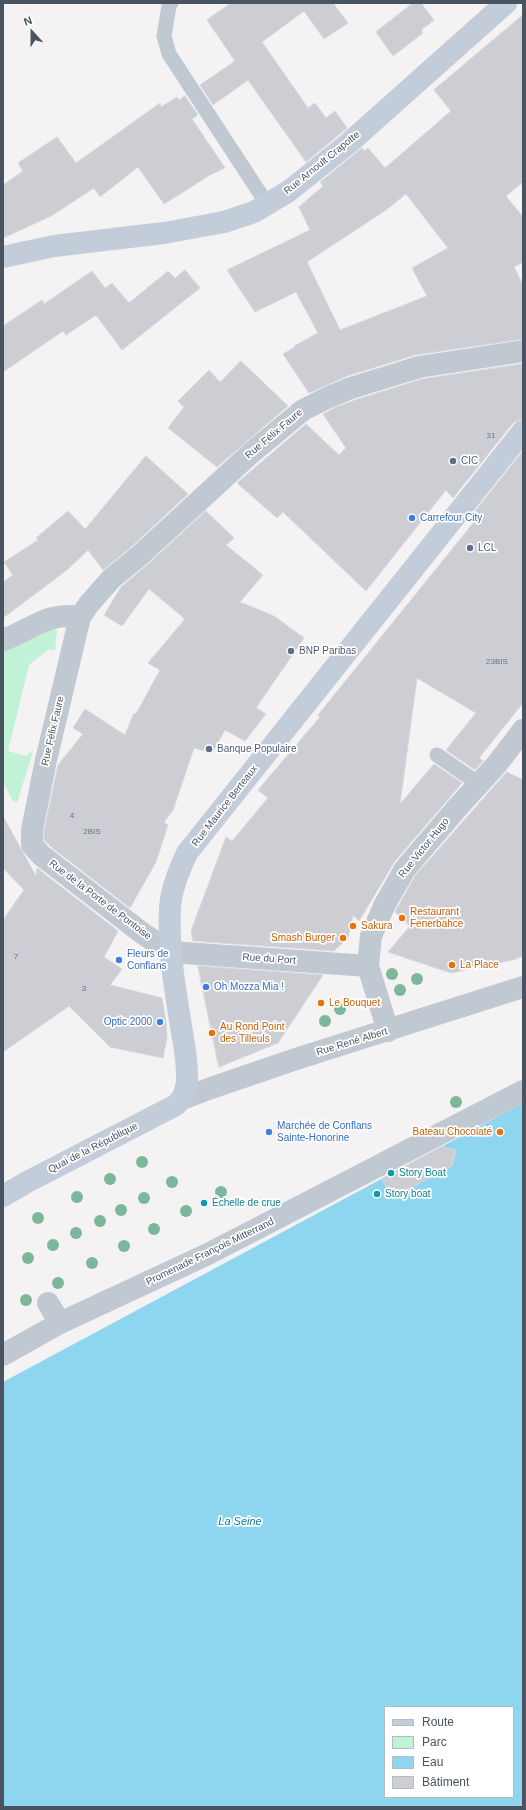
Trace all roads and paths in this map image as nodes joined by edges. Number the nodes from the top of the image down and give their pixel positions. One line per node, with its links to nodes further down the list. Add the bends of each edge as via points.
1 (171, 3): 3 (lane, via 164,36 168,54)
2 (506, 3): 3 (main road, Rue Arnoult Crapotte, via 349,143 289,191)
3 (267, 204): 4 (main road, Rue Arnoult Crapotte, via 254,212 216,224 54,246)
4 (3, 257)
5 (523, 351): 7 (street, Rue Félix Faure, via 403,371 329,397 303,410 112,578)
6 (523, 431): 13 (main road, Rue Maurice Berteaux, via 187,853 177,872 170,906)
7 (80, 617): 8 (street, via 50,617); 12 (street, Rue Félix Faure, via 46,760 32,830)
8 (3, 640)
9 (523, 730): 11 (street, Rue Victor Hugo)
10 (437, 755): 11 (lane)
11 (479, 784): 14 (street, Rue Victor Hugo, via 405,869 371,936)
12 (32, 845): 13 (street, Rue de la Porte de Pontoise, via 47,860 142,933)
13 (171, 952): 14 (street, Rue du Port); 18 (main road, Rue Maurice Berteaux, via 187,1064 187,1083)
14 (368, 966): 16 (street, Rue Victor Hugo)
15 (523, 987): 16 (street, Rue René Albert)
16 (388, 1031): 18 (street, Rue René Albert, via 296,1059)
17 (523, 1091): 21 (street, Promenade François Mitterrand, via 208,1254)
18 (182, 1099): 19 (main road, Quai de la République, via 176,1105)
19 (3, 1196)
20 (48, 1303): 21 (street)
21 (60, 1323): 22 (street, Promenade François Mitterrand)
22 (3, 1355)

